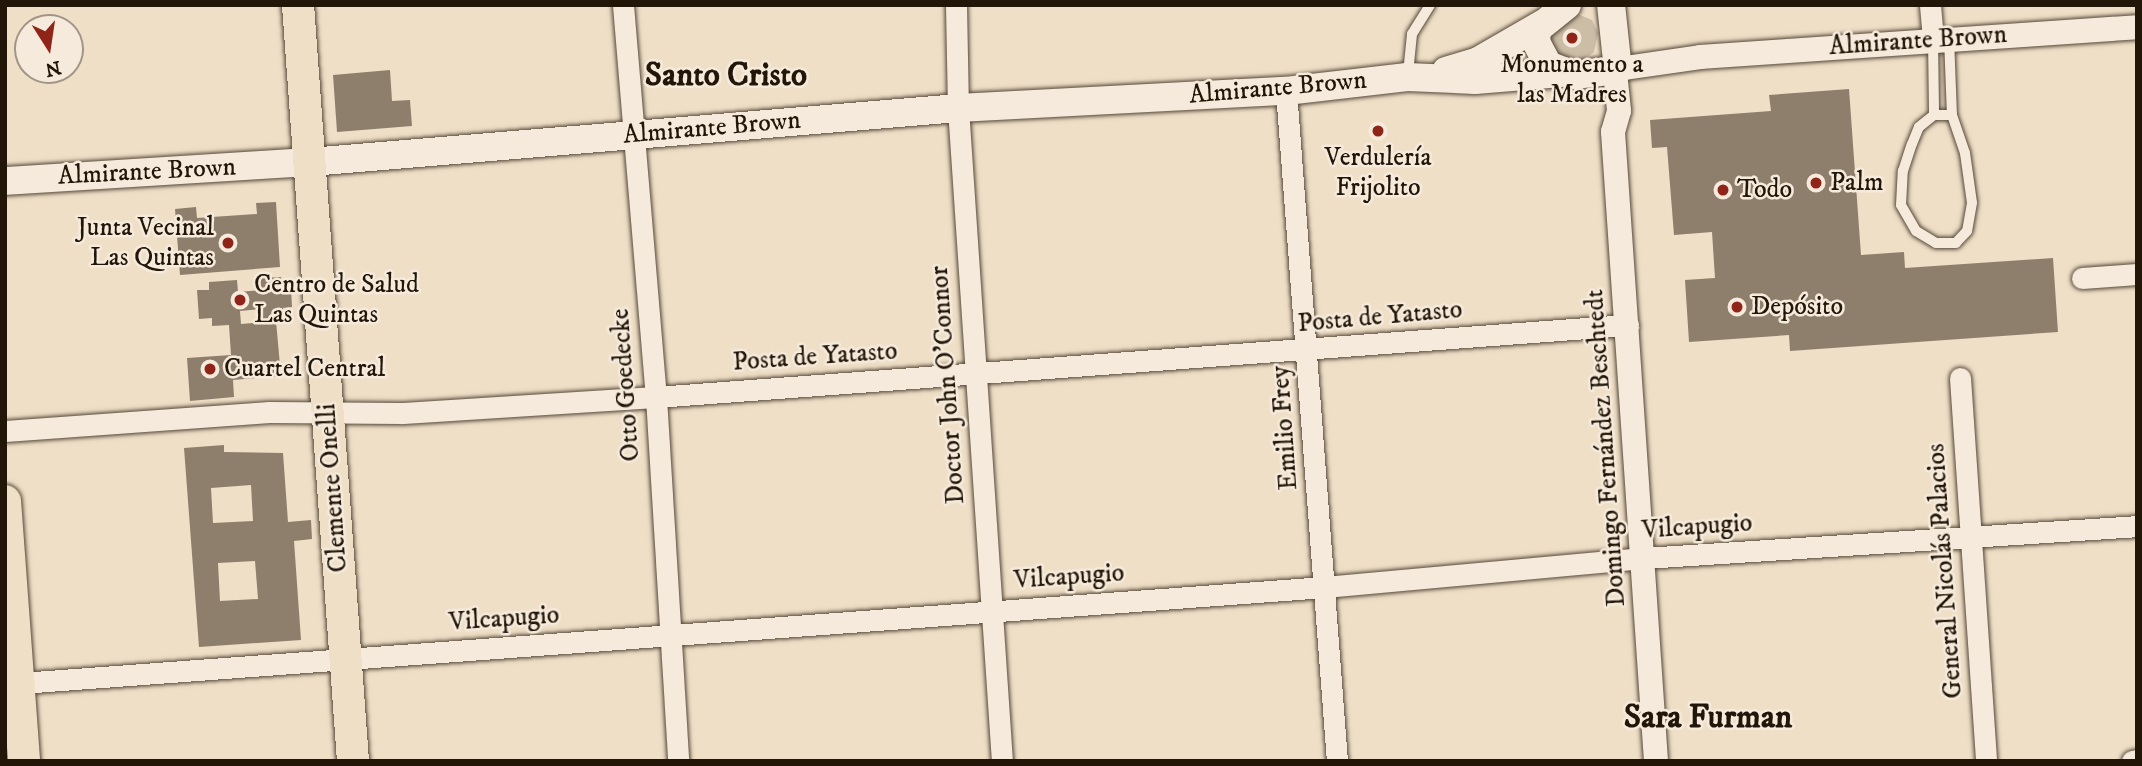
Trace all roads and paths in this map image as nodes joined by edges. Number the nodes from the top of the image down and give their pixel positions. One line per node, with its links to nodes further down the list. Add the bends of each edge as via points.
1 (298, 5): 20 (main road, Clemente Onelli)
2 (623, 5): 19 (street, Otto Goedecke)
3 (957, 5): 15 (street, Doctor John O'Connor)
4 (1430, 5): 13 (lane, via 1412,34)
5 (1567, 5): 8 (main road, Almirante Brown)
6 (1611, 5): 11 (main road)
7 (1930, 5): 10 (street)
8 (1542, 24): 12 (main road, via 1536,36 1537,51); 13 (main road, Almirante Brown, via 1479,61)
9 (2137, 27): 10 (street, Almirante Brown)
10 (1941, 39): 11 (street, Almirante Brown); 16 (lane); 17 (lane)
11 (1616, 61): 12 (main road, Almirante Brown); 18 (street, Domingo Fernández Beschtedt, via 1619,111)
12 (1571, 74): 13 (main road, Almirante Brown, via 1475,80); 18 (street, Domingo Fernández Beschtedt, via 1601,94)
13 (1413, 77): 14 (main road, Almirante Brown)
14 (1286, 90): 15 (main road, Almirante Brown); 25 (street, Emilio Frey)
15 (958, 108): 19 (main road, Almirante Brown); 26 (street, Doctor John O'Connor)
16 (1952, 115): 17 (lane); 17 (lane, via 1960,130 1972,203 1967,231 1956,243 1936,243 1916,231 1901,205 1903,170 1912,144 1919,127)
17 (1934, 116)
18 (1613, 132): 24 (street, Domingo Fernández Beschtedt)
19 (634, 134): 20 (main road, Almirante Brown); 28 (street, Otto Goedecke)
20 (310, 162): 21 (main road, Almirante Brown); 29 (main road, Clemente Onelli)
21 (5, 181)
22 (2137, 274): 23 (street)
23 (2082, 278)
24 (1628, 325): 25 (street, Posta de Yatasto); 34 (street, Domingo Fernández Beschtedt)
25 (1307, 351): 26 (street, Posta de Yatasto); 35 (street, Emilio Frey)
26 (976, 373): 28 (street, Posta de Yatasto); 36 (street, Doctor John O'Connor)
27 (1960, 378): 33 (street, General Nicolás Palacios)
28 (656, 397): 29 (street, Posta de Yatasto, via 402,413); 37 (street, Otto Goedecke)
29 (328, 411): 30 (street, Posta de Yatasto); 38 (main road, Clemente Onelli)
30 (5, 431)
31 (5, 501): 39 (main road)
32 (2137, 526): 33 (street, Vilcapugio)
33 (1971, 538): 34 (street, Vilcapugio); 46 (street, General Nicolás Palacios)
34 (1644, 558): 35 (street, Vilcapugio); 45 (street, Domingo Fernández Beschtedt)
35 (1324, 587): 36 (street, Vilcapugio); 44 (street, Emilio Frey)
36 (990, 611): 37 (street, Vilcapugio); 43 (street, Doctor John O'Connor)
37 (670, 636): 38 (street, Vilcapugio); 42 (street, Otto Goedecke)
38 (345, 658): 39 (street, Vilcapugio); 41 (main road, Clemente Onelli)
39 (12, 684): 40 (main road)
40 (24, 761)
41 (353, 761)
42 (678, 761)
43 (1002, 761)
44 (1337, 761)
45 (1656, 761)
46 (1986, 761)

